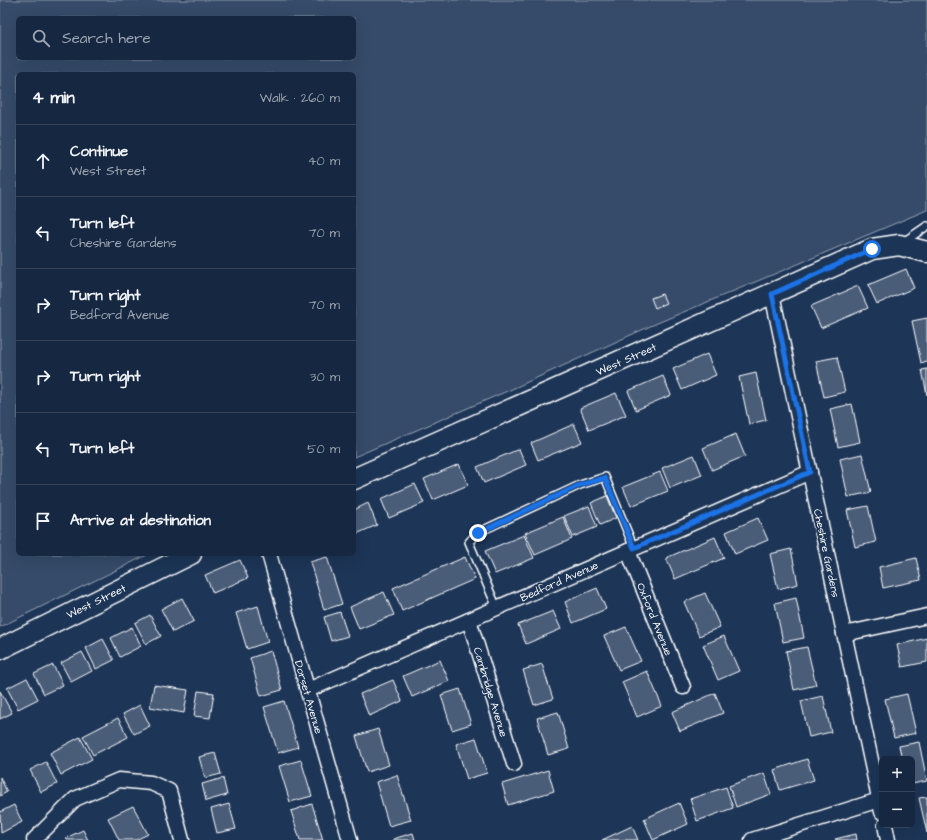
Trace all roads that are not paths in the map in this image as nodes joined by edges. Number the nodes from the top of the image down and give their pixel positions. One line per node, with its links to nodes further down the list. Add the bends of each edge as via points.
1 (927, 226): 2 (lane)
2 (899, 245): 3 (street); 4 (street, West Street, via 872,249)
3 (927, 252)
4 (772, 294): 5 (street, Cheshire Gardens); 6 (street, West Street)
5 (810, 472): 7 (street, Bedford Avenue); 13 (street, Cheshire Gardens)
6 (356, 477)
7 (631, 549): 10 (street, Bedford Avenue); 10 (lane, via 605,478 580,485 478,533 470,542); 15 (street, Oxford Avenue)
8 (187, 556): 14 (street, West Street)
9 (270, 556): 16 (street, Dorset Avenue)
10 (497, 608): 12 (street, Bedford Avenue)
11 (927, 616): 13 (street)
12 (469, 620): 16 (street, Bedford Avenue); 17 (street, Cambridge Avenue)
13 (844, 634): 18 (street, Cheshire Gardens)
14 (0, 649)
15 (683, 687)
16 (308, 690): 23 (street, Dorset Avenue)
17 (514, 764)
18 (879, 797)
19 (879, 807): 24 (street)
20 (886, 828): 25 (street)
21 (34, 840): 22 (street, via 75,799 120,780 151,783 169,791)
22 (182, 840)
23 (350, 840)
24 (752, 840)
25 (888, 840)

